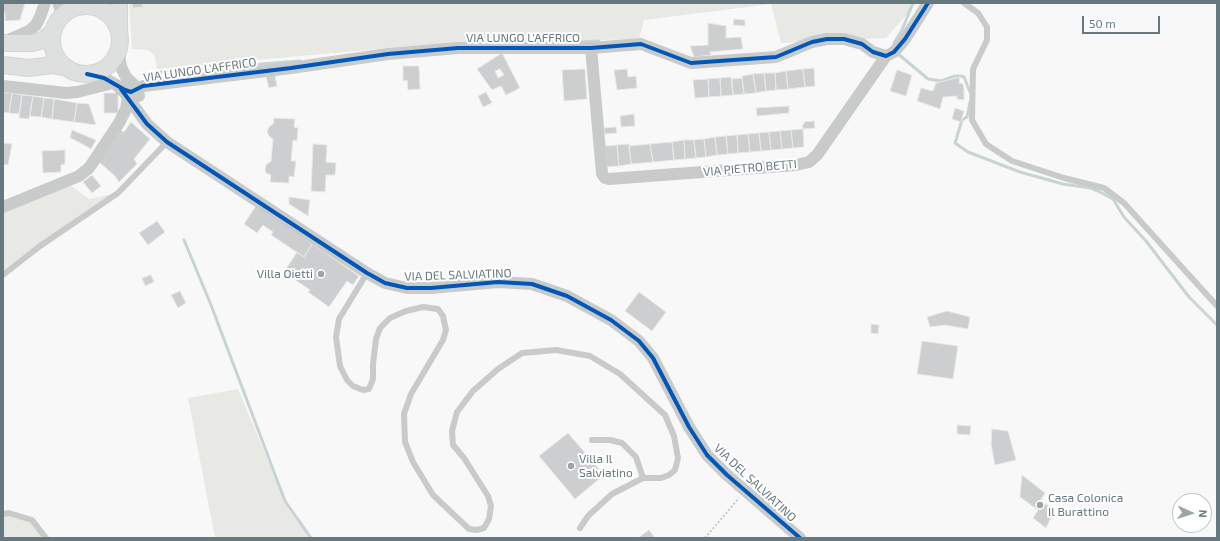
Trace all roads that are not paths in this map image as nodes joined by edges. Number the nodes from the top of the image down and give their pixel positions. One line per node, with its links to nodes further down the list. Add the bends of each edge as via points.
1 (45, 3): 8 (street, via 38,22 33,27)
2 (119, 3): 7 (main road)
3 (928, 3): 10 (street, via 905,39 894,52)
4 (964, 3): 21 (lane, via 978,13 987,27 987,40 973,69 972,120 986,144 1012,162 1104,188 1124,203)
5 (104, 6): 6 (main road, via 86,6); 7 (main road)
6 (62, 12): 8 (main road, via 43,40 32,44); 12 (main road, via 52,39 61,63)
7 (119, 38): 13 (main road, via 117,54 112,62 97,72); 16 (street, VIA LUNGO L'AFFRICO, via 121,66)
8 (3, 42)
9 (590, 48): 10 (street, VIA LUNGO L'AFFRICO, via 642,44 691,63 776,57 812,42 844,39 862,44 873,52); 10 (street, VIA PIETRO BETTI, via 602,174 609,179 809,162 817,156); 16 (street, VIA LUNGO L'AFFRICO, via 458,48 388,54 143,86)
10 (886, 56)
11 (3, 65): 12 (main road, via 29,68 52,65)
12 (68, 68): 13 (main road, via 74,72)
13 (88, 74): 15 (street, via 104,78)
14 (3, 86): 15 (street, via 66,92)
15 (116, 86): 16 (street)
16 (132, 93): 17 (street, VIA DEL SALVIATINO, via 143,119); 18 (street, via 119,123 89,168 79,176)
17 (167, 142): 19 (street, VIA DEL SALVIATINO); 20 (lane, via 118,193 40,246)
18 (3, 207)
19 (367, 273): 23 (lane, via 339,319 336,337 340,366 353,386 368,389 373,379 376,339 380,328 390,318 406,311 423,307 438,309 443,316 446,330 444,340 410,394 404,414 405,442 413,462 433,495 469,529 484,528 490,519 491,506 488,496 453,445 452,431 457,412 478,386 522,353 556,350 590,356 620,374 665,415 674,436 678,458 675,470 661,478); 27 (street, VIA DEL SALVIATINO, via 385,283 407,288 498,282 526,283 567,296 595,311 625,330 649,353 694,436 707,454 727,475)
20 (3, 275)
21 (1217, 306)
22 (592, 440): 23 (lane, via 622,443 636,457)
23 (643, 478): 25 (lane, via 612,494 588,516)
24 (3, 514): 26 (lane, via 9,513 32,520)
25 (580, 528)
26 (46, 538)
27 (800, 538)

